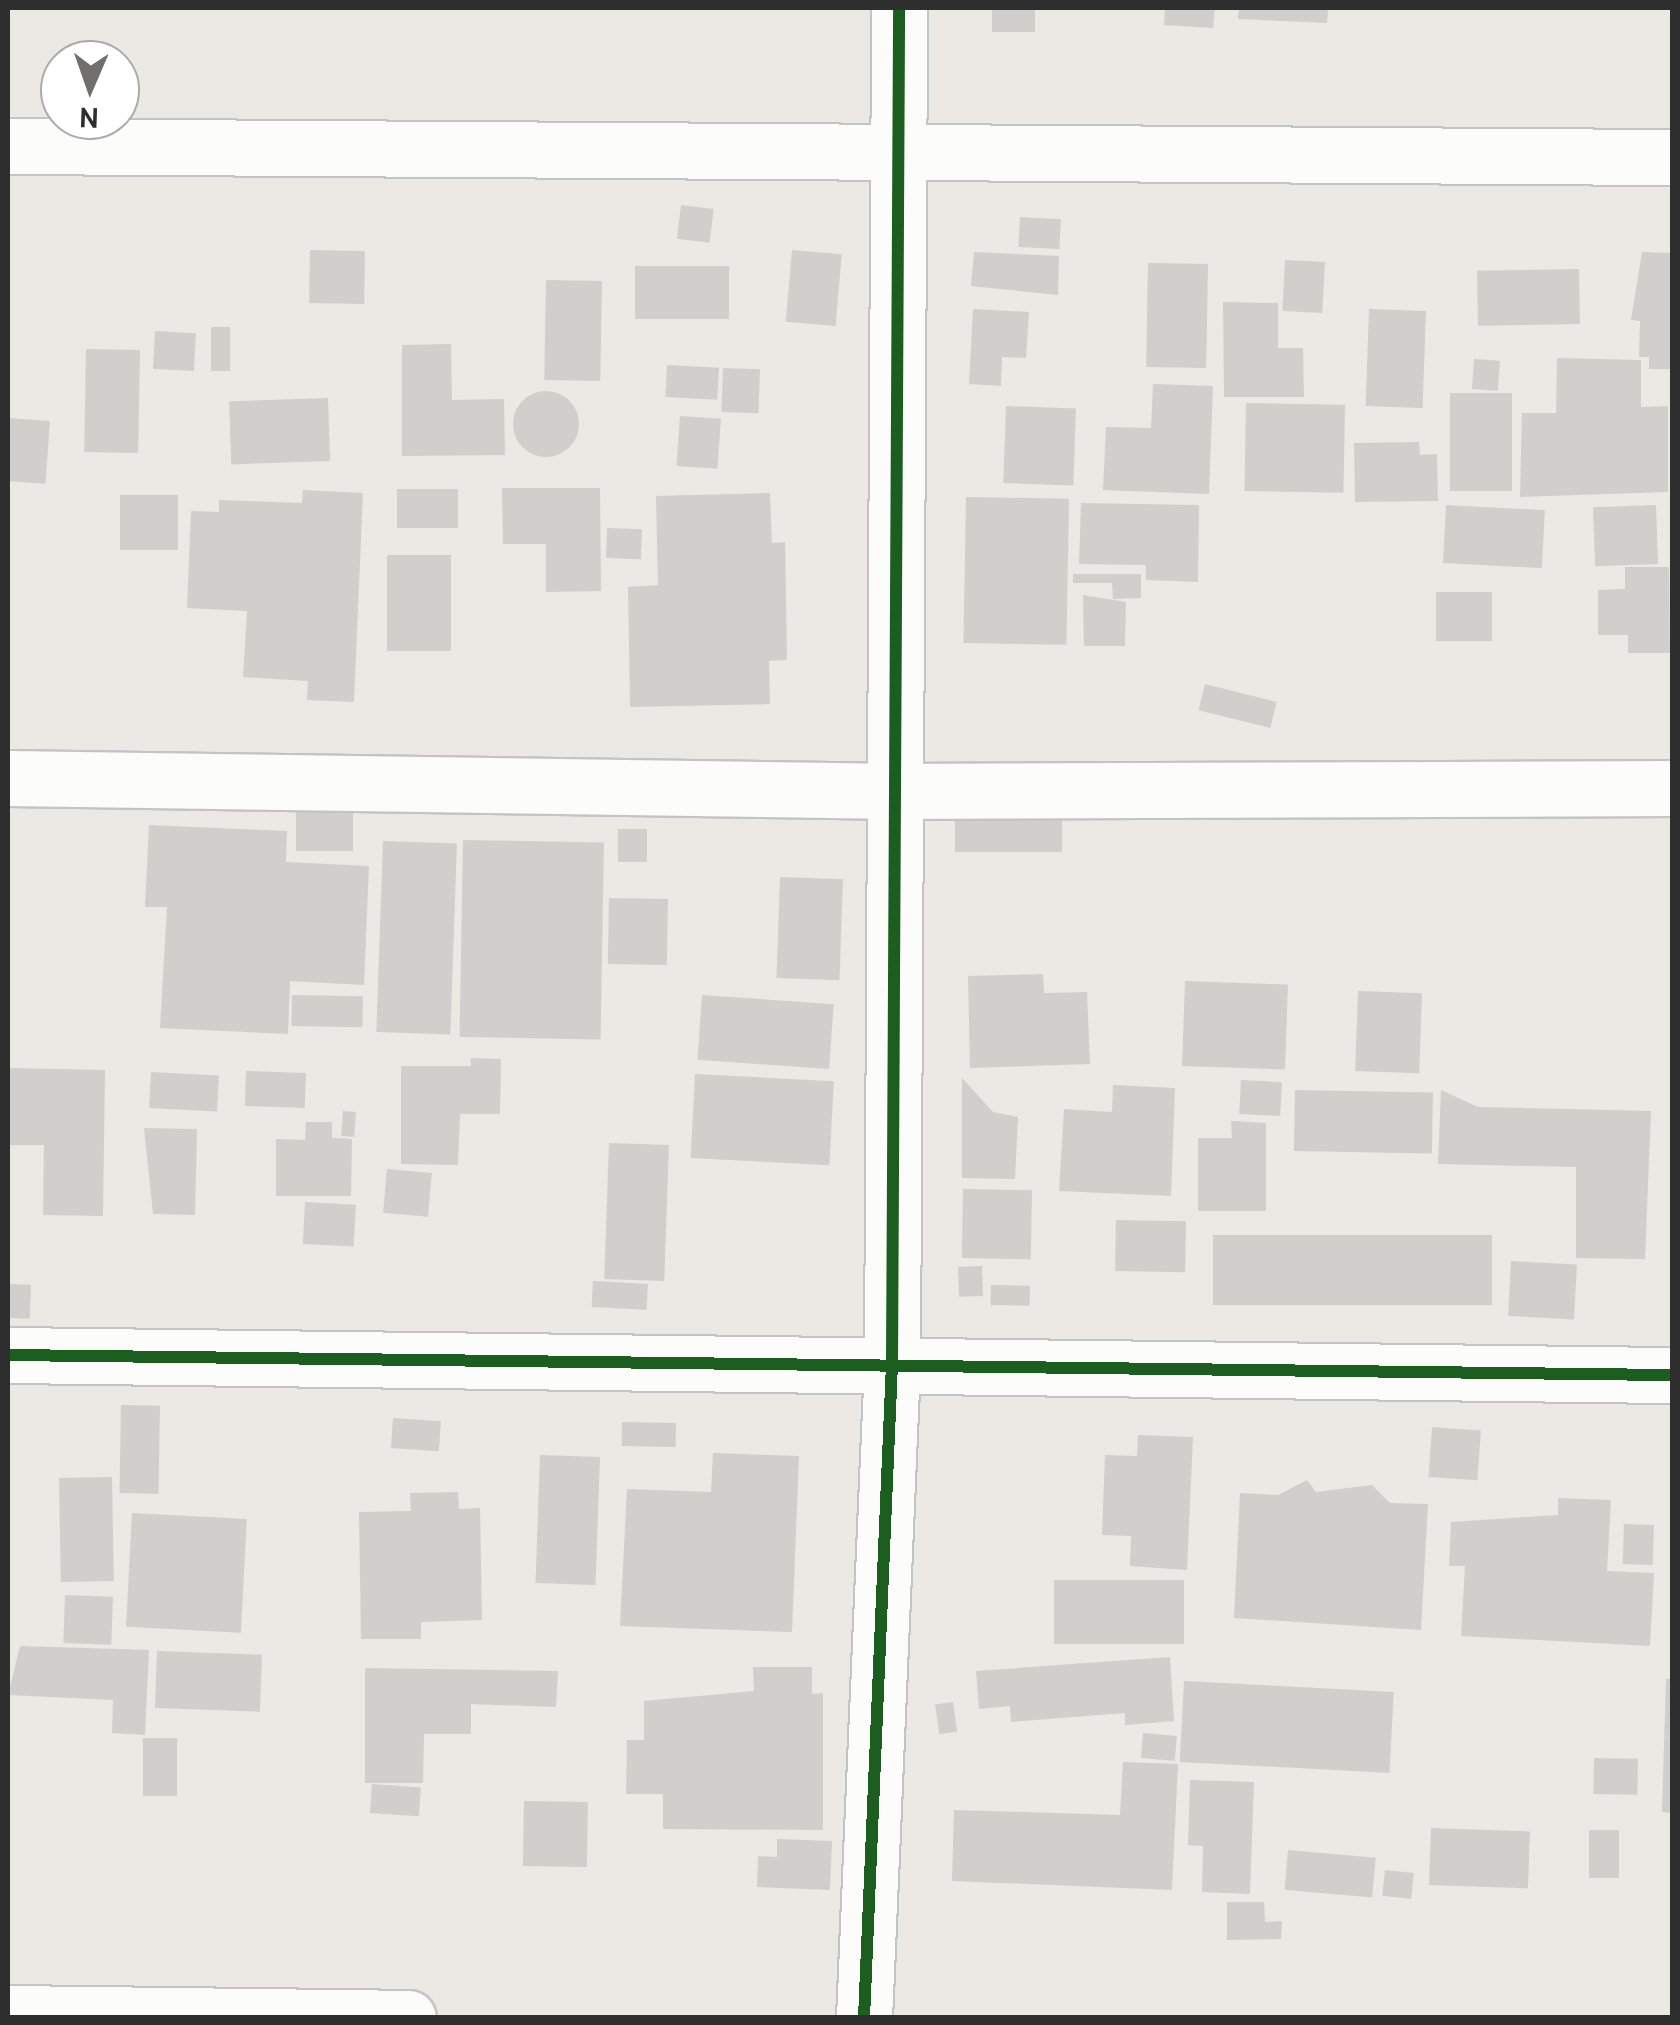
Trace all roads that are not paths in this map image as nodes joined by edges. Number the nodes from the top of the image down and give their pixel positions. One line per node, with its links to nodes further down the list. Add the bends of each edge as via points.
1 (899, 8): 2 (street)
2 (898, 145): 3 (street); 4 (street); 7 (street)
3 (8, 146)
4 (1672, 156)
5 (8, 778): 7 (street)
6 (1672, 788): 7 (street)
7 (899, 791): 9 (street)
8 (8, 1355): 9 (street)
9 (892, 1364): 10 (street); 13 (street)
10 (1672, 1375)
11 (8, 2013): 12 (street)
12 (408, 2018)
13 (864, 2018)

